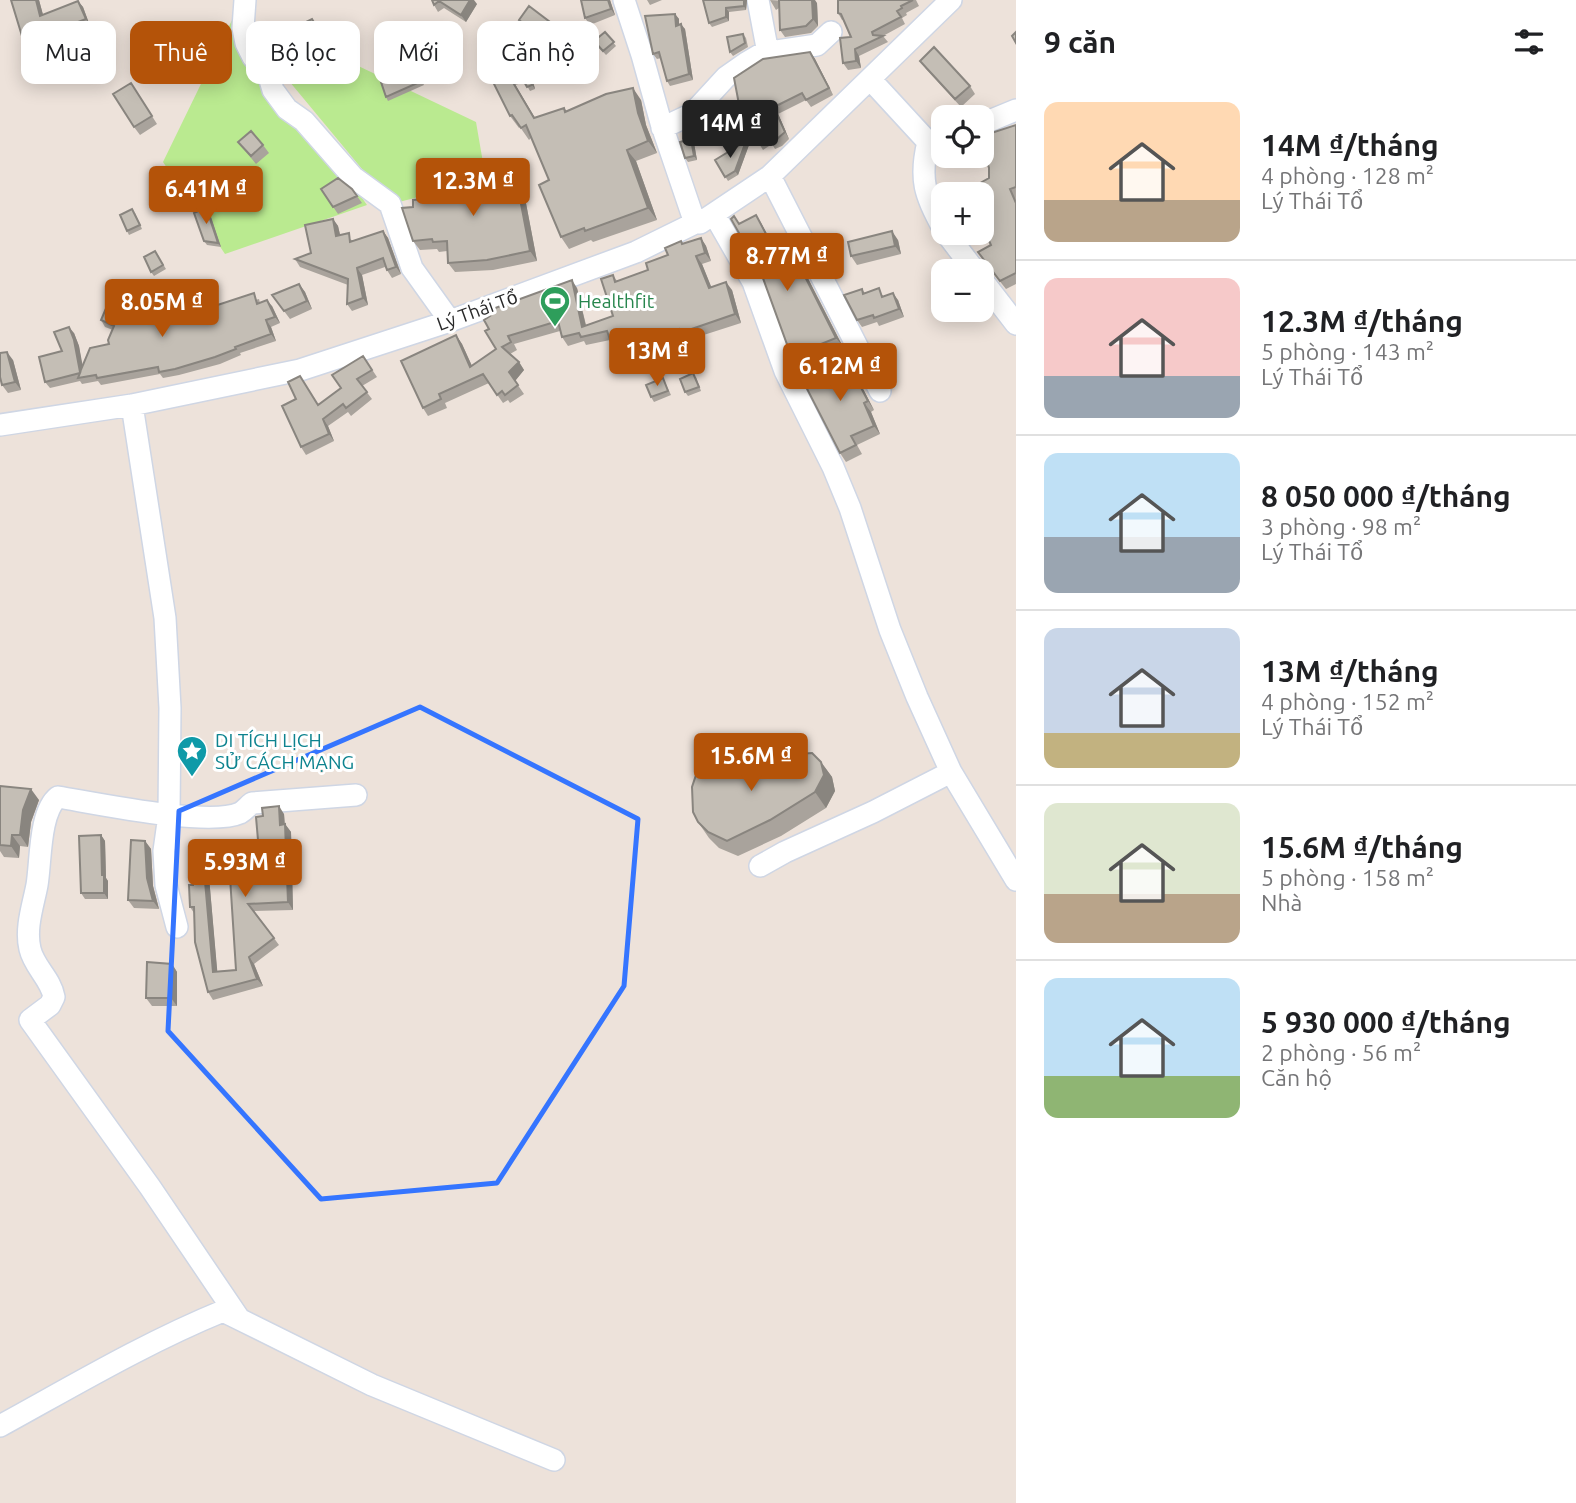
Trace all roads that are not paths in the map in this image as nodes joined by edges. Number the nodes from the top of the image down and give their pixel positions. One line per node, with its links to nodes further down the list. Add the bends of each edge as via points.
1 (245, 0): 19 (street, via 246,43 268,73 273,90 353,177 390,204 412,268)
2 (624, 0): 10 (street)
3 (758, 0): 6 (street)
4 (951, 0): 7 (street, Lý Thái Tổ)
5 (831, 32): 6 (street, via 817,45)
6 (768, 53): 10 (street, via 726,77 692,114)
7 (870, 79): 11 (street); 13 (street, Lý Thái Tổ)
8 (1016, 110): 9 (street)
9 (994, 119)
10 (662, 128): 15 (street)
11 (931, 136)
12 (931, 153): 14 (street, via 923,171)
13 (770, 176): 15 (street, Lý Thái Tổ); 21 (street)
14 (931, 207)
15 (704, 218): 19 (street, Lý Thái Tổ, via 636,252); 24 (street, via 753,282 785,371 850,508 890,630)
16 (955, 245): 17 (street)
17 (966, 259)
18 (994, 296): 20 (street)
19 (450, 321): 22 (street, Lý Thái Tổ, via 300,370)
20 (1016, 324)
21 (880, 391)
22 (132, 405): 23 (street, Lý Thái Tổ); 26 (street, via 165,618)
23 (0, 425)
24 (951, 772): 27 (street); 28 (street)
25 (356, 795): 26 (street, via 252,803 240,813 225,816)
26 (169, 815): 29 (street, via 163,851); 30 (street, via 58,797 53,801 41,843 28,938 30,953 54,997 30,1020)
27 (760, 866)
28 (1016, 880)
29 (177, 927)
30 (238, 1317): 31 (street, via 223,1311 174,1333); 32 (street, via 372,1385)
31 (0, 1426)
32 (554, 1460)

